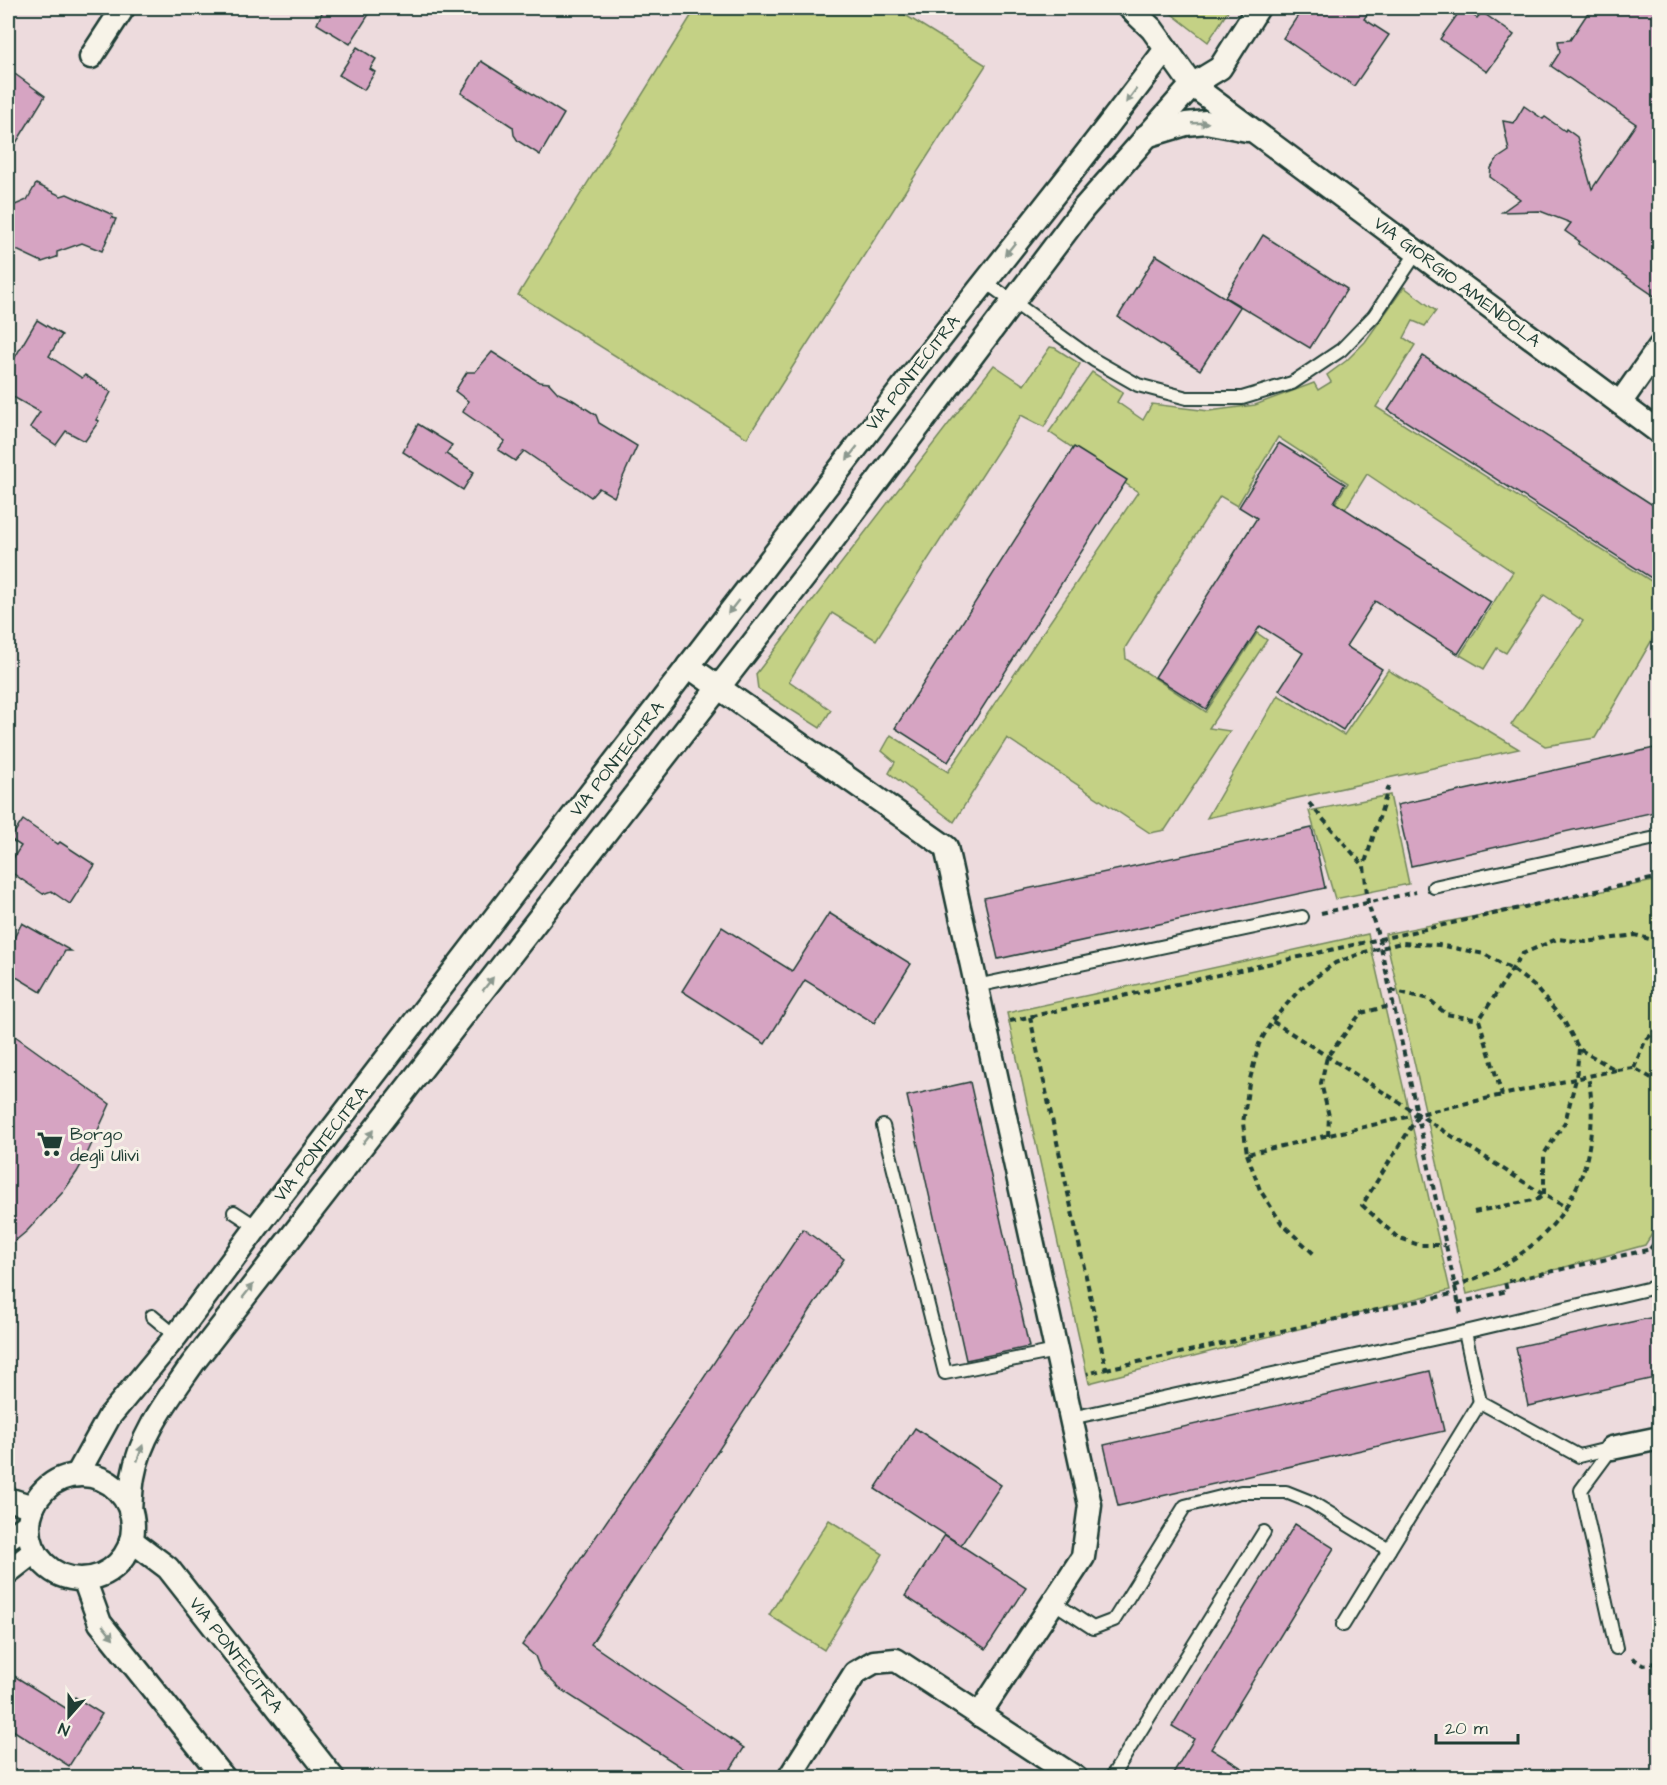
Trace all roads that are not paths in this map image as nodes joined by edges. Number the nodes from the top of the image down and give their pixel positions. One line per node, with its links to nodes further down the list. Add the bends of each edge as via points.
1 (123, 8): 5 (street)
2 (1130, 8): 4 (street, VIA GIORGIO AMENDOLA)
3 (1258, 8): 6 (street, VIA PONTECITRA, via 1220,68)
4 (1166, 49): 6 (street, VIA GIORGIO AMENDOLA); 10 (street, VIA PONTECITRA, one-way to 10)
5 (91, 57)
6 (1192, 85): 7 (street, VIA GIORGIO AMENDOLA); 8 (street, VIA PONTECITRA)
7 (1254, 132): 8 (street, VIA GIORGIO AMENDOLA, one-way to 7, via 1206,122); 9 (street, VIA GIORGIO AMENDOLA)
8 (1146, 136): 11 (street, VIA PONTECITRA, via 1083,209)
9 (1417, 252): 11 (lane, via 1374,316 1341,350 1292,382 1242,398 1187,398 1138,385 1094,360); 13 (street, VIA GIORGIO AMENDOLA)
10 (984, 281): 11 (lane); 15 (street, VIA PONTECITRA, one-way to 15)
11 (1013, 302): 16 (street, VIA PONTECITRA)
12 (1659, 346): 13 (street)
13 (1620, 404): 14 (street, VIA GIORGIO AMENDOLA)
14 (1659, 433)
15 (688, 666): 16 (street); 23 (street, VIA PONTECITRA)
16 (718, 688): 20 (street, via 946,847); 35 (street, VIA PONTECITRA, one-way to 16, via 133,1477 142,1445 193,1363)
17 (1659, 837): 18 (lane)
18 (1434, 887)
19 (1302, 917): 20 (lane)
20 (976, 986): 28 (street)
21 (883, 1126): 28 (lane, via 945,1373)
22 (234, 1212): 23 (lane)
23 (257, 1227): 27 (street, VIA PONTECITRA)
24 (1659, 1286): 26 (lane)
25 (152, 1316): 27 (lane)
26 (1465, 1332): 29 (lane); 30 (lane)
27 (176, 1336): 33 (street, VIA PONTECITRA, via 109,1417)
28 (1056, 1351): 30 (street)
29 (1480, 1402): 32 (lane, via 1579,1456); 40 (lane)
30 (1071, 1418): 44 (street, via 1090,1505 1083,1557)
31 (1659, 1438): 32 (street)
32 (1612, 1448): 46 (lane, via 1581,1490)
33 (77, 1475): 35 (street, via 111,1484); 36 (street, via 46,1487)
34 (8, 1499): 36 (street)
35 (130, 1510): 39 (street)
36 (31, 1515): 38 (street); 41 (street, via 29,1534)
37 (1264, 1532): 52 (lane)
38 (8, 1538)
39 (131, 1540): 43 (street, via 124,1556 105,1573); 49 (street, VIA PONTECITRA, via 168,1568)
40 (1389, 1550): 44 (lane, via 1311,1502 1286,1492 1241,1492 1185,1506 1114,1620 1093,1628); 45 (lane)
41 (35, 1551): 42 (street); 43 (street, via 42,1562 57,1572)
42 (8, 1572)
43 (84, 1579): 48 (street, one-way to 48, via 100,1623)
44 (1053, 1602): 47 (street)
45 (1343, 1625)
46 (1616, 1648)
47 (979, 1715): 50 (street, via 896,1660 874,1662 855,1673); 51 (street)
48 (224, 1778)
49 (333, 1778)
50 (789, 1778)
51 (1076, 1778)
52 (1111, 1778)

